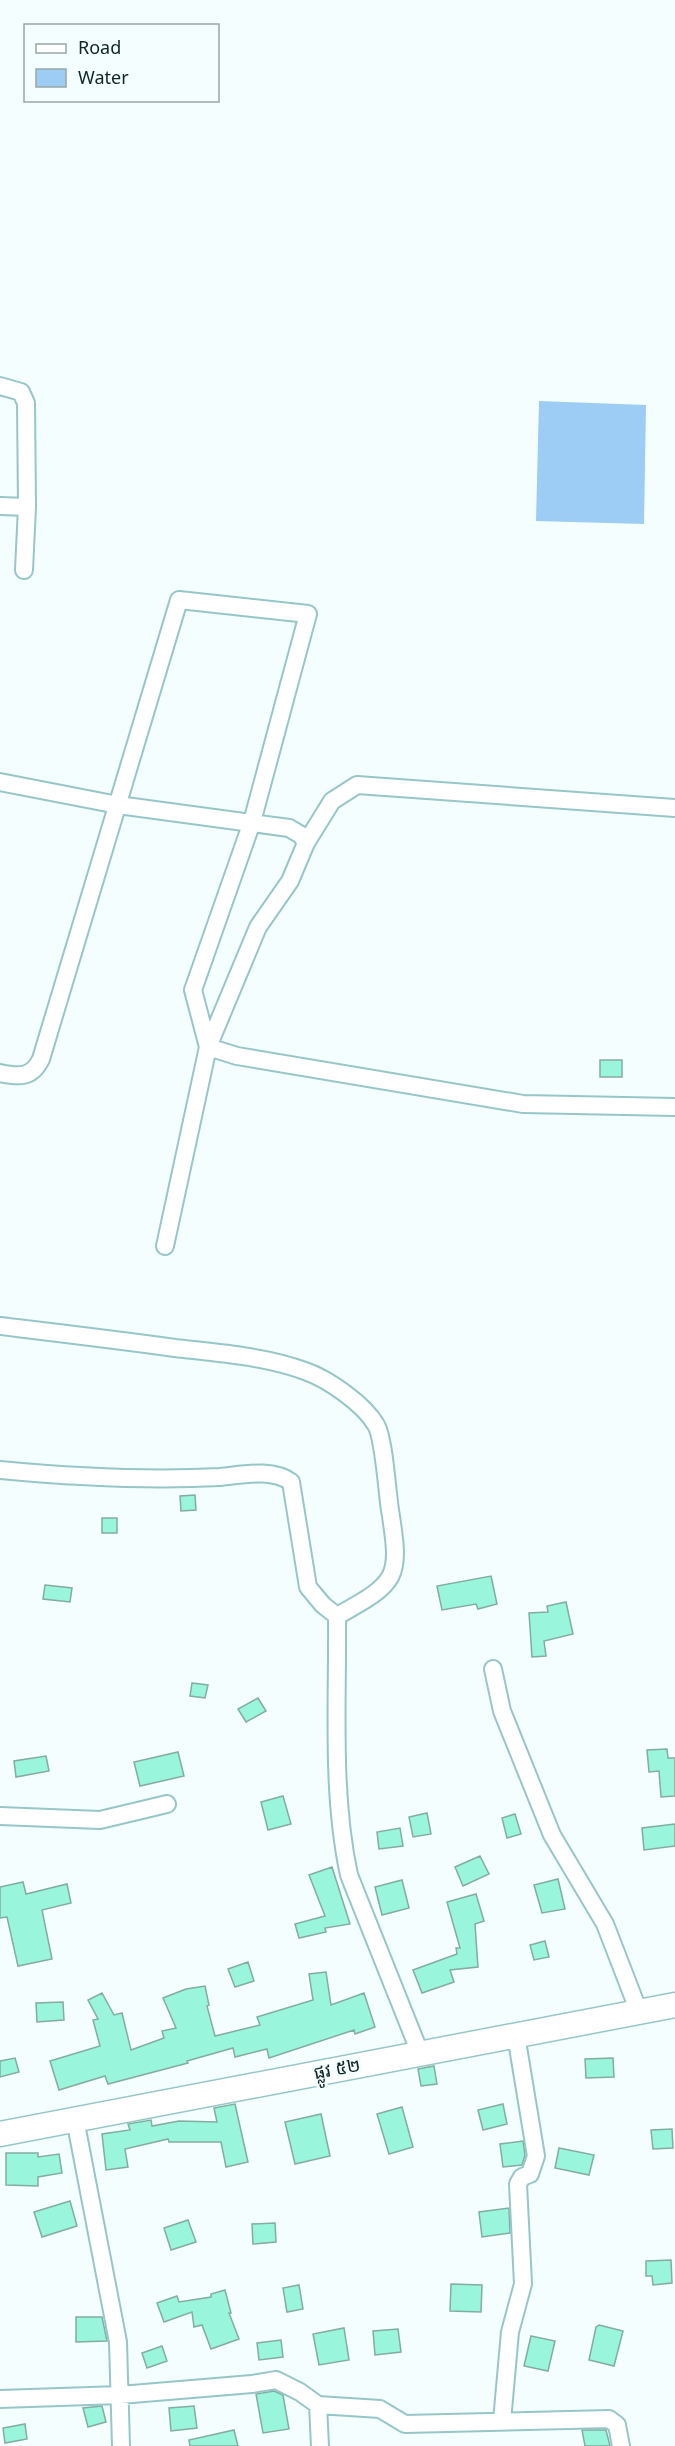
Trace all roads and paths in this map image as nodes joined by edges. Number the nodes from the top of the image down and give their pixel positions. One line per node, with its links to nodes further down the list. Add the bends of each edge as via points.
1 (0, 386): 3 (street, via 21,392 26,403)
2 (0, 506): 3 (street)
3 (27, 507): 4 (street)
4 (24, 570)
5 (0, 782): 6 (street)
6 (118, 805): 8 (street); 8 (street, via 179,600 308,614); 11 (street, via 41,1059 29,1074)
7 (675, 808): 9 (street, via 357,785 332,801)
8 (252, 822): 9 (street, via 289,828); 10 (street, via 194,990)
9 (306, 843): 10 (street, via 290,881 258,927)
10 (208, 1047): 12 (street, via 237,1056 523,1104); 13 (street)
11 (0, 1073)
12 (675, 1107)
13 (165, 1246)
14 (0, 1326): 16 (street, via 249,1356 307,1371 362,1407 377,1426 395,1569 387,1584 373,1596)
15 (0, 1470): 16 (street, via 158,1481 283,1476 291,1482 308,1587)
16 (337, 1616): 23 (street, via 343,1847 349,1875)
17 (493, 1669): 21 (street, via 502,1711 552,1835 604,1924)
18 (167, 1804): 19 (street, via 100,1820)
19 (0, 1816)
20 (675, 2005): 21 (street, ផ្លូវ ៥២)
21 (639, 2012): 22 (street, ផ្លូវ ៥២)
22 (516, 2035): 23 (street, ផ្លូវ ៥២); 29 (street, via 536,2156 530,2174 518,2184 523,2284 510,2332)
23 (420, 2053): 24 (street, ផ្លូវ ៥២)
24 (75, 2119): 25 (street, ផ្លូវ ៥២); 26 (street, via 118,2342)
25 (0, 2134)
26 (120, 2395): 27 (street); 28 (street, via 252,2384 270,2379 284,2383); 30 (street)
27 (0, 2399)
28 (318, 2405): 29 (street, via 380,2409 405,2424); 31 (street)
29 (502, 2421): 32 (street, via 609,2419 617,2425)
30 (121, 2446)
31 (320, 2446)
32 (621, 2446)

